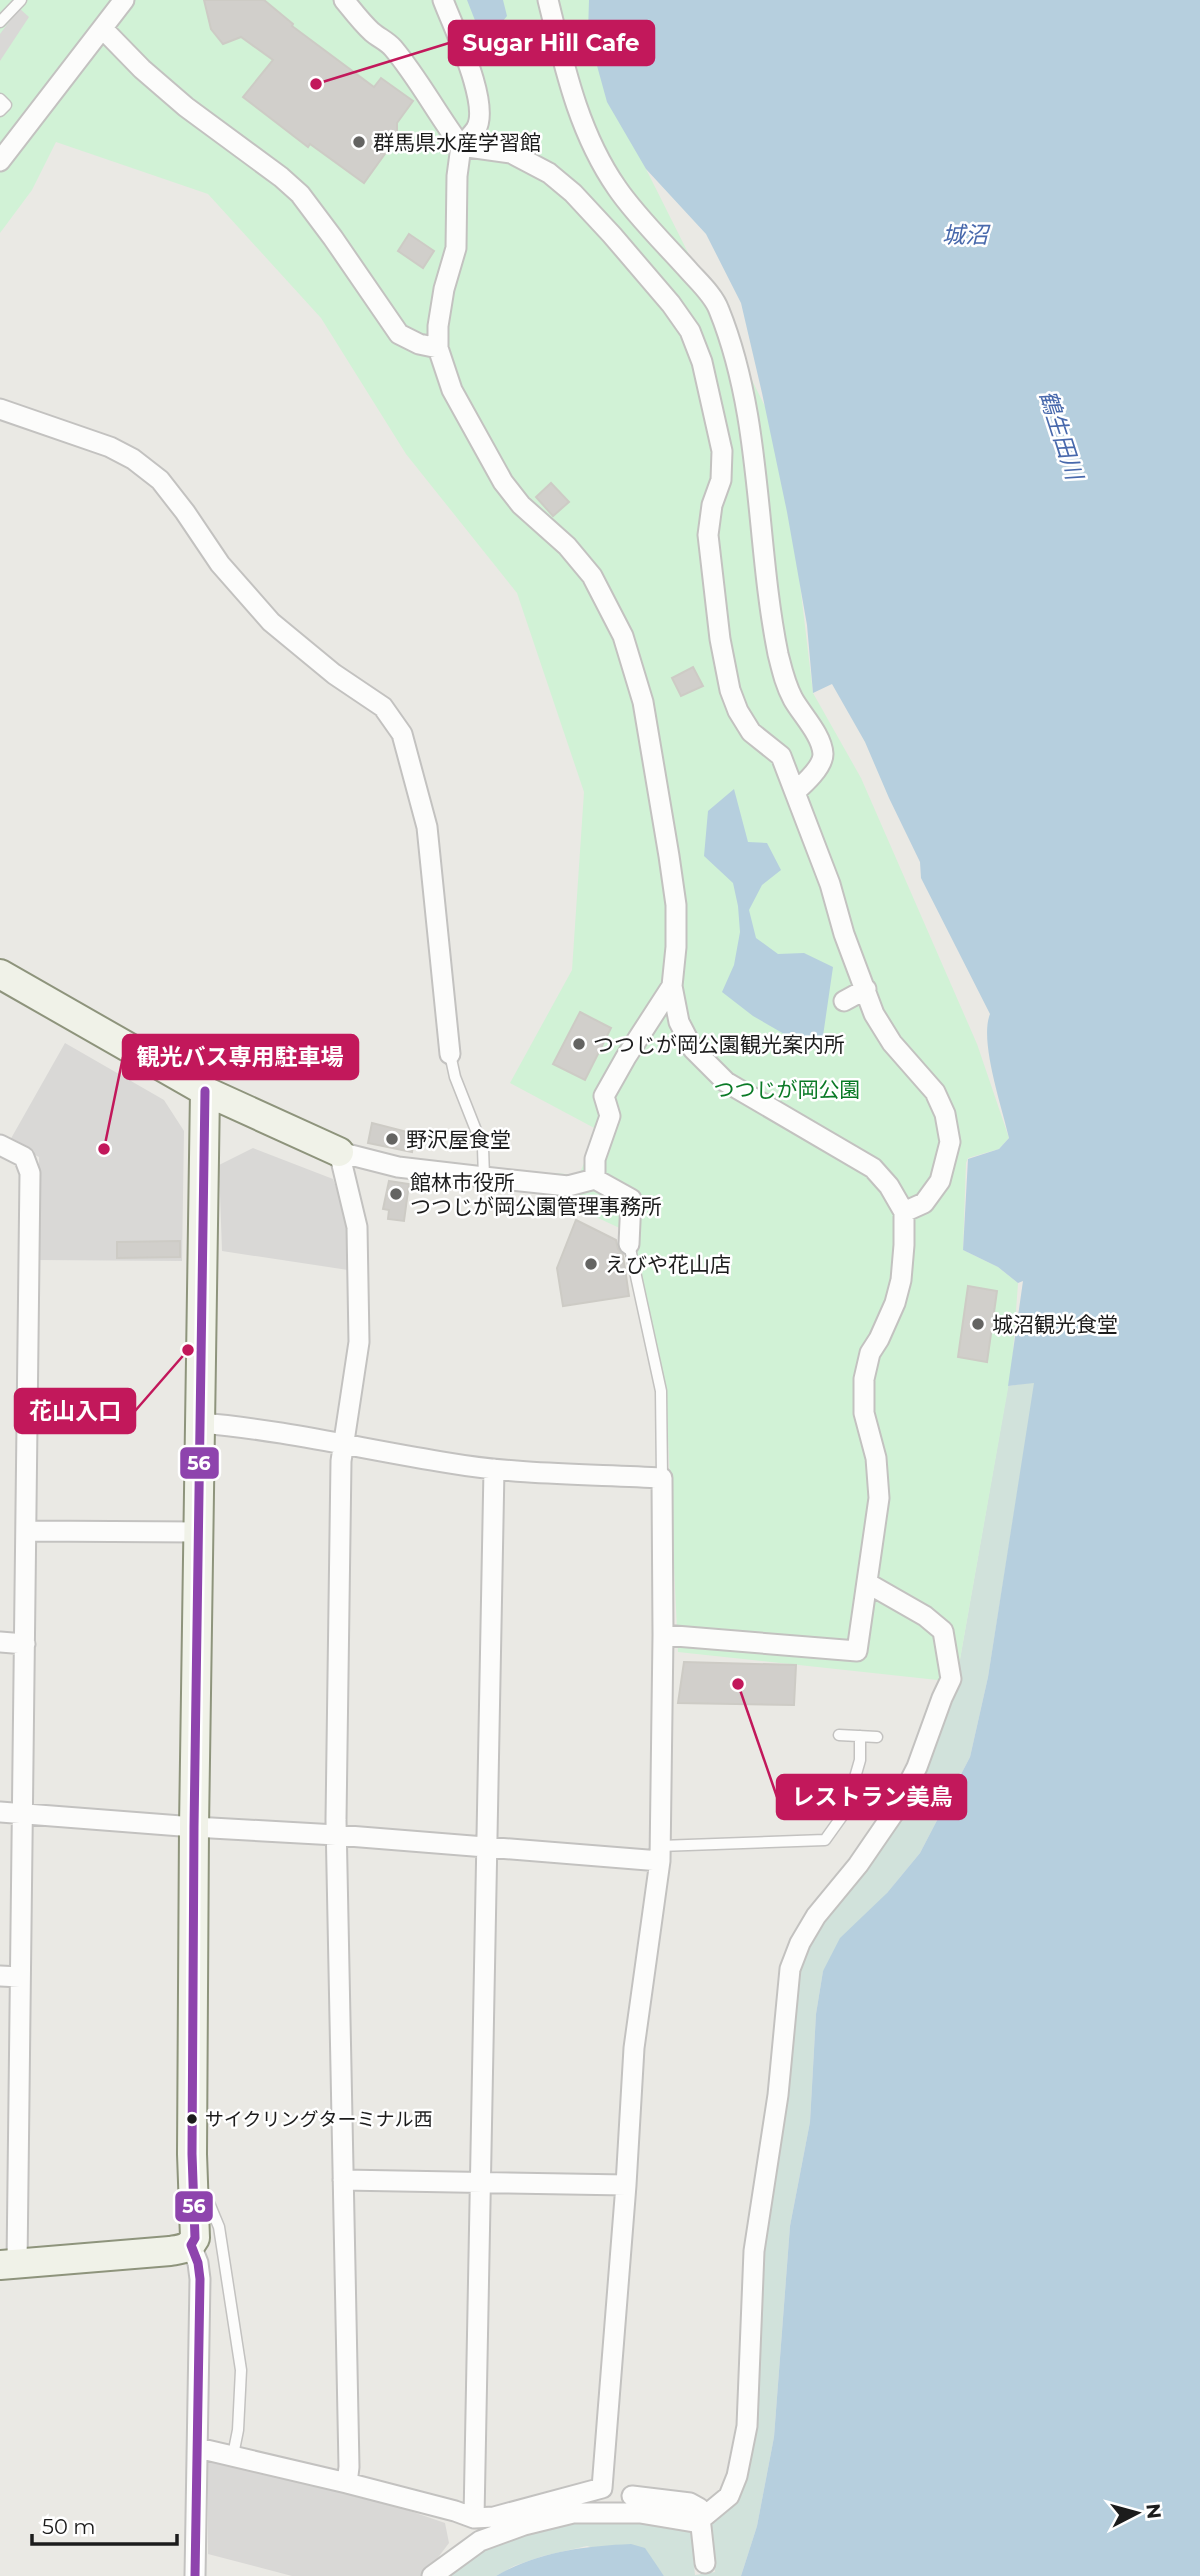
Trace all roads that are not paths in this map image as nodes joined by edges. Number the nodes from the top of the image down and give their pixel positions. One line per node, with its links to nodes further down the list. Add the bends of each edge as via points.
1 (21, 0): 6 (lane)
2 (124, 0): 7 (street)
3 (344, 0): 10 (street, via 374,34 391,45)
4 (443, 0): 10 (street, via 475,85 479,113 477,128)
5 (548, 0): 14 (street, via 569,86 586,131 617,188 702,285 725,327 752,433 770,614 783,677 823,754)
6 (0, 22)
7 (103, 29): 11 (street); 12 (street, via 186,107 300,194 399,334)
8 (0, 99): 9 (lane, via 6,105)
9 (0, 111)
10 (461, 146): 12 (street, via 456,248 444,289); 14 (street, via 511,153 549,173 611,235 690,331 702,362 722,451 721,480 708,535 730,690 751,732 781,756)
11 (0, 161)
12 (438, 348): 16 (street, via 452,390 503,482 592,576 622,636 643,702 671,869 676,905)
13 (0, 409): 19 (street, via 110,447 151,473 271,622 383,707 402,734 427,827)
14 (795, 792): 17 (street)
15 (0, 974): 20 (street)
16 (672, 986): 24 (street, via 604,1096 610,1116 594,1159); 25 (street, via 679,1023 706,1065 726,1082 873,1168)
17 (866, 989): 18 (street); 25 (street, via 874,1014 892,1043 935,1092 948,1129 950,1142 940,1181 924,1203)
18 (844, 1002)
19 (450, 1054): 23 (lane, via 483,1149)
20 (205, 1091): 22 (street); 27 (street)
21 (0, 1144): 31 (street, via 24,1157 30,1172)
22 (339, 1152): 23 (street, via 398,1167); 28 (street, via 358,1240 359,1342)
23 (484, 1177): 24 (street, via 568,1186)
24 (595, 1179): 26 (street, via 631,1199)
25 (904, 1212): 33 (street, via 901,1280 888,1322 870,1353 864,1380 864,1413 876,1458 879,1498)
26 (629, 1244): 30 (lane, via 661,1391)
27 (201, 1423): 28 (street); 32 (street)
28 (343, 1443): 29 (street); 43 (street)
29 (494, 1469): 30 (street); 44 (street)
30 (662, 1478): 34 (street)
31 (26, 1531): 32 (street); 36 (street)
32 (198, 1532): 42 (street)
33 (869, 1584): 34 (street, via 857,1651); 58 (street, via 943,1631 951,1679 893,1814 816,1916 790,1969 778,2095 754,2251 747,2426 729,2496)
34 (663, 1634): 45 (street)
35 (0, 1642): 36 (street)
36 (25, 1644): 41 (street)
37 (839, 1735): 38 (lane)
38 (860, 1736): 39 (lane); 45 (lane, via 860,1760 845,1812 825,1840)
39 (877, 1737)
40 (0, 1812): 41 (street)
41 (22, 1813): 42 (street); 46 (street)
42 (194, 1827): 43 (street); 48 (street)
43 (336, 1835): 44 (street); 47 (street)
44 (487, 1847): 45 (street); 49 (street)
45 (660, 1854): 50 (street, via 634,2048)
46 (10, 1977): 52 (street)
47 (343, 2180): 49 (street); 55 (street)
48 (193, 2182): 51 (street, via 195,2238); 54 (lane, via 219,2227 241,2370)
49 (482, 2183): 50 (street); 57 (street)
50 (626, 2185): 57 (street, via 602,2488 494,2517)
51 (191, 2245): 52 (street); 53 (street, via 200,2279)
52 (9, 2264)
53 (198, 2448): 54 (street); 60 (street)
54 (233, 2455): 55 (street)
55 (347, 2483): 57 (street)
56 (632, 2496): 58 (street, via 690,2503 699,2508)
57 (474, 2518)
58 (700, 2521): 59 (street); 61 (street, via 640,2513 573,2513 480,2541)
59 (705, 2563)
60 (195, 2576)
61 (432, 2576)

